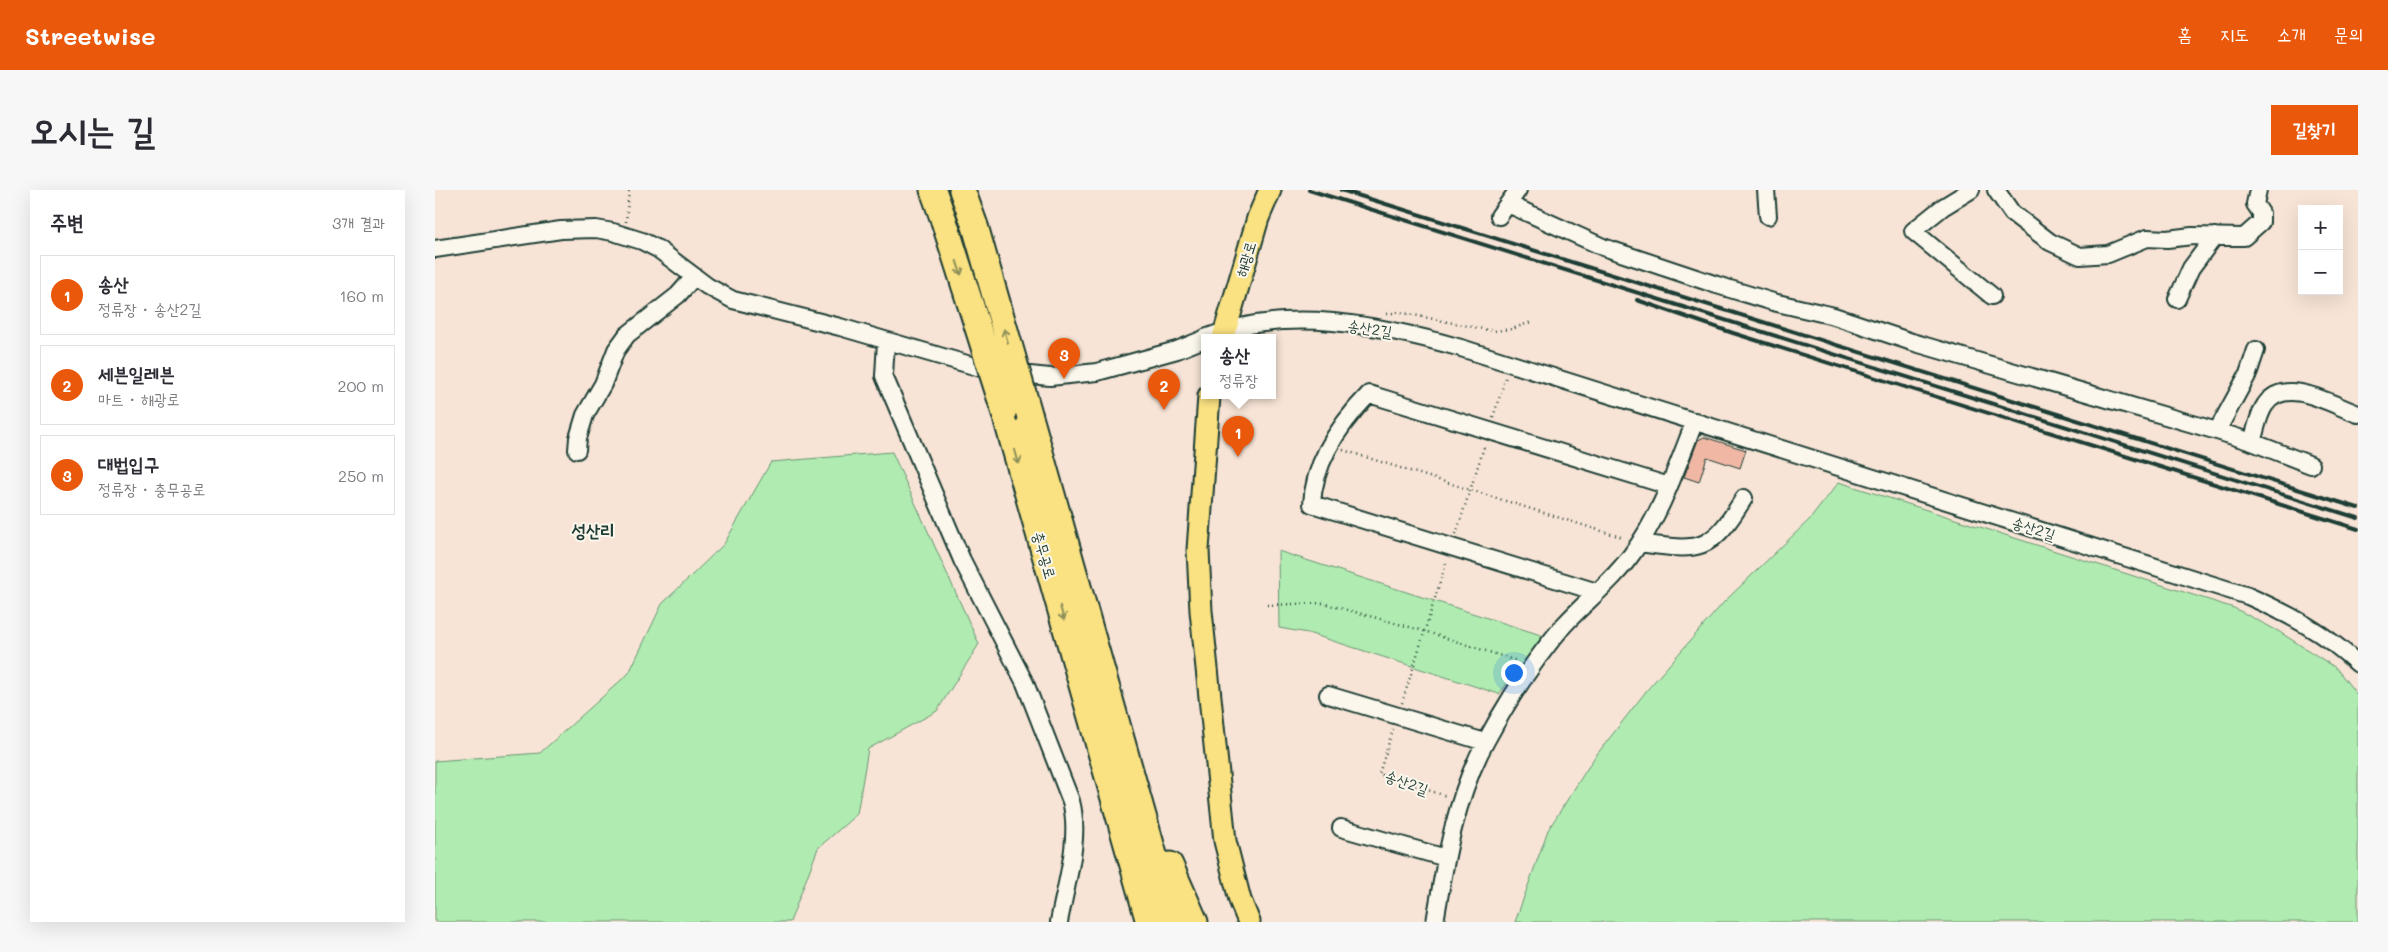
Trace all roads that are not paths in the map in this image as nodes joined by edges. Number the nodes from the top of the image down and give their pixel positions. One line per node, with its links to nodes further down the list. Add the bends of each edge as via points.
1 (933, 190): 33 (highway, 충무공로, one-way to 33, bridge, via 1004,410)
2 (962, 190): 26 (highway, 충무공로, one-way to 2, bridge)
3 (1270, 190): 15 (main road, 해광로, via 1257,218)
4 (1518, 190): 22 (street, via 1503,210 1603,247 1773,302 1834,316)
5 (1766, 190): 9 (street)
6 (1971, 190): 13 (street, via 1913,231)
7 (1996, 190): 10 (street, via 2012,213 2050,242 2080,256 2108,254 2147,238)
8 (2257, 190): 10 (street, via 2255,204 2261,214 2261,222 2244,237)
9 (1768, 216)
10 (2215, 236): 14 (street, via 2191,268)
11 (435, 249): 12 (street, 송산2길, via 569,229 596,229 658,249)
12 (694, 276): 17 (street, 송산2길, via 733,300); 24 (street, via 678,295 627,334 616,350 603,384 585,415)
13 (1992, 296)
14 (2177, 299)
15 (1224, 334): 21 (street, 송산2길, via 1298,320 1371,328 1436,340)
16 (1201, 340): 17 (street, 송산2길, via 1177,350 1097,372 1050,377 991,371)
17 (886, 342): 37 (street, via 883,376 962,560 1025,683 1069,792 1075,815 1074,835)
18 (2256, 350): 22 (street, via 2248,374)
19 (1209, 399): 42 (main road, via 1198,550 1201,611 1225,841)
20 (2358, 414): 23 (street, via 2295,391 2280,392 2265,404)
21 (1695, 421): 27 (street); 31 (street, 송산2길, via 2247,596 2317,630)
22 (2217, 431): 23 (street)
23 (2252, 442): 25 (street)
24 (577, 450)
25 (2311, 465)
26 (1050, 486): 40 (highway, 충무공로); 41 (highway, via 1083,565 1165,853)
27 (1669, 486): 29 (street); 30 (street, via 1369,394 1330,445 1314,482 1312,504)
28 (1744, 498): 29 (street, via 1728,524 1707,544 1677,548)
29 (1640, 543): 30 (street)
30 (1597, 592): 34 (street, via 1565,625 1533,666)
31 (2358, 664)
32 (1328, 694): 34 (street)
33 (1096, 732): 38 (highway); 39 (highway, 충무공로)
34 (1485, 742): 36 (street, via 1462,801)
35 (1341, 828): 36 (street)
36 (1446, 858): 43 (street)
37 (1059, 922)
38 (1133, 922)
39 (1149, 922)
40 (1173, 922)
41 (1195, 922)
42 (1249, 922)
43 (1435, 922)

